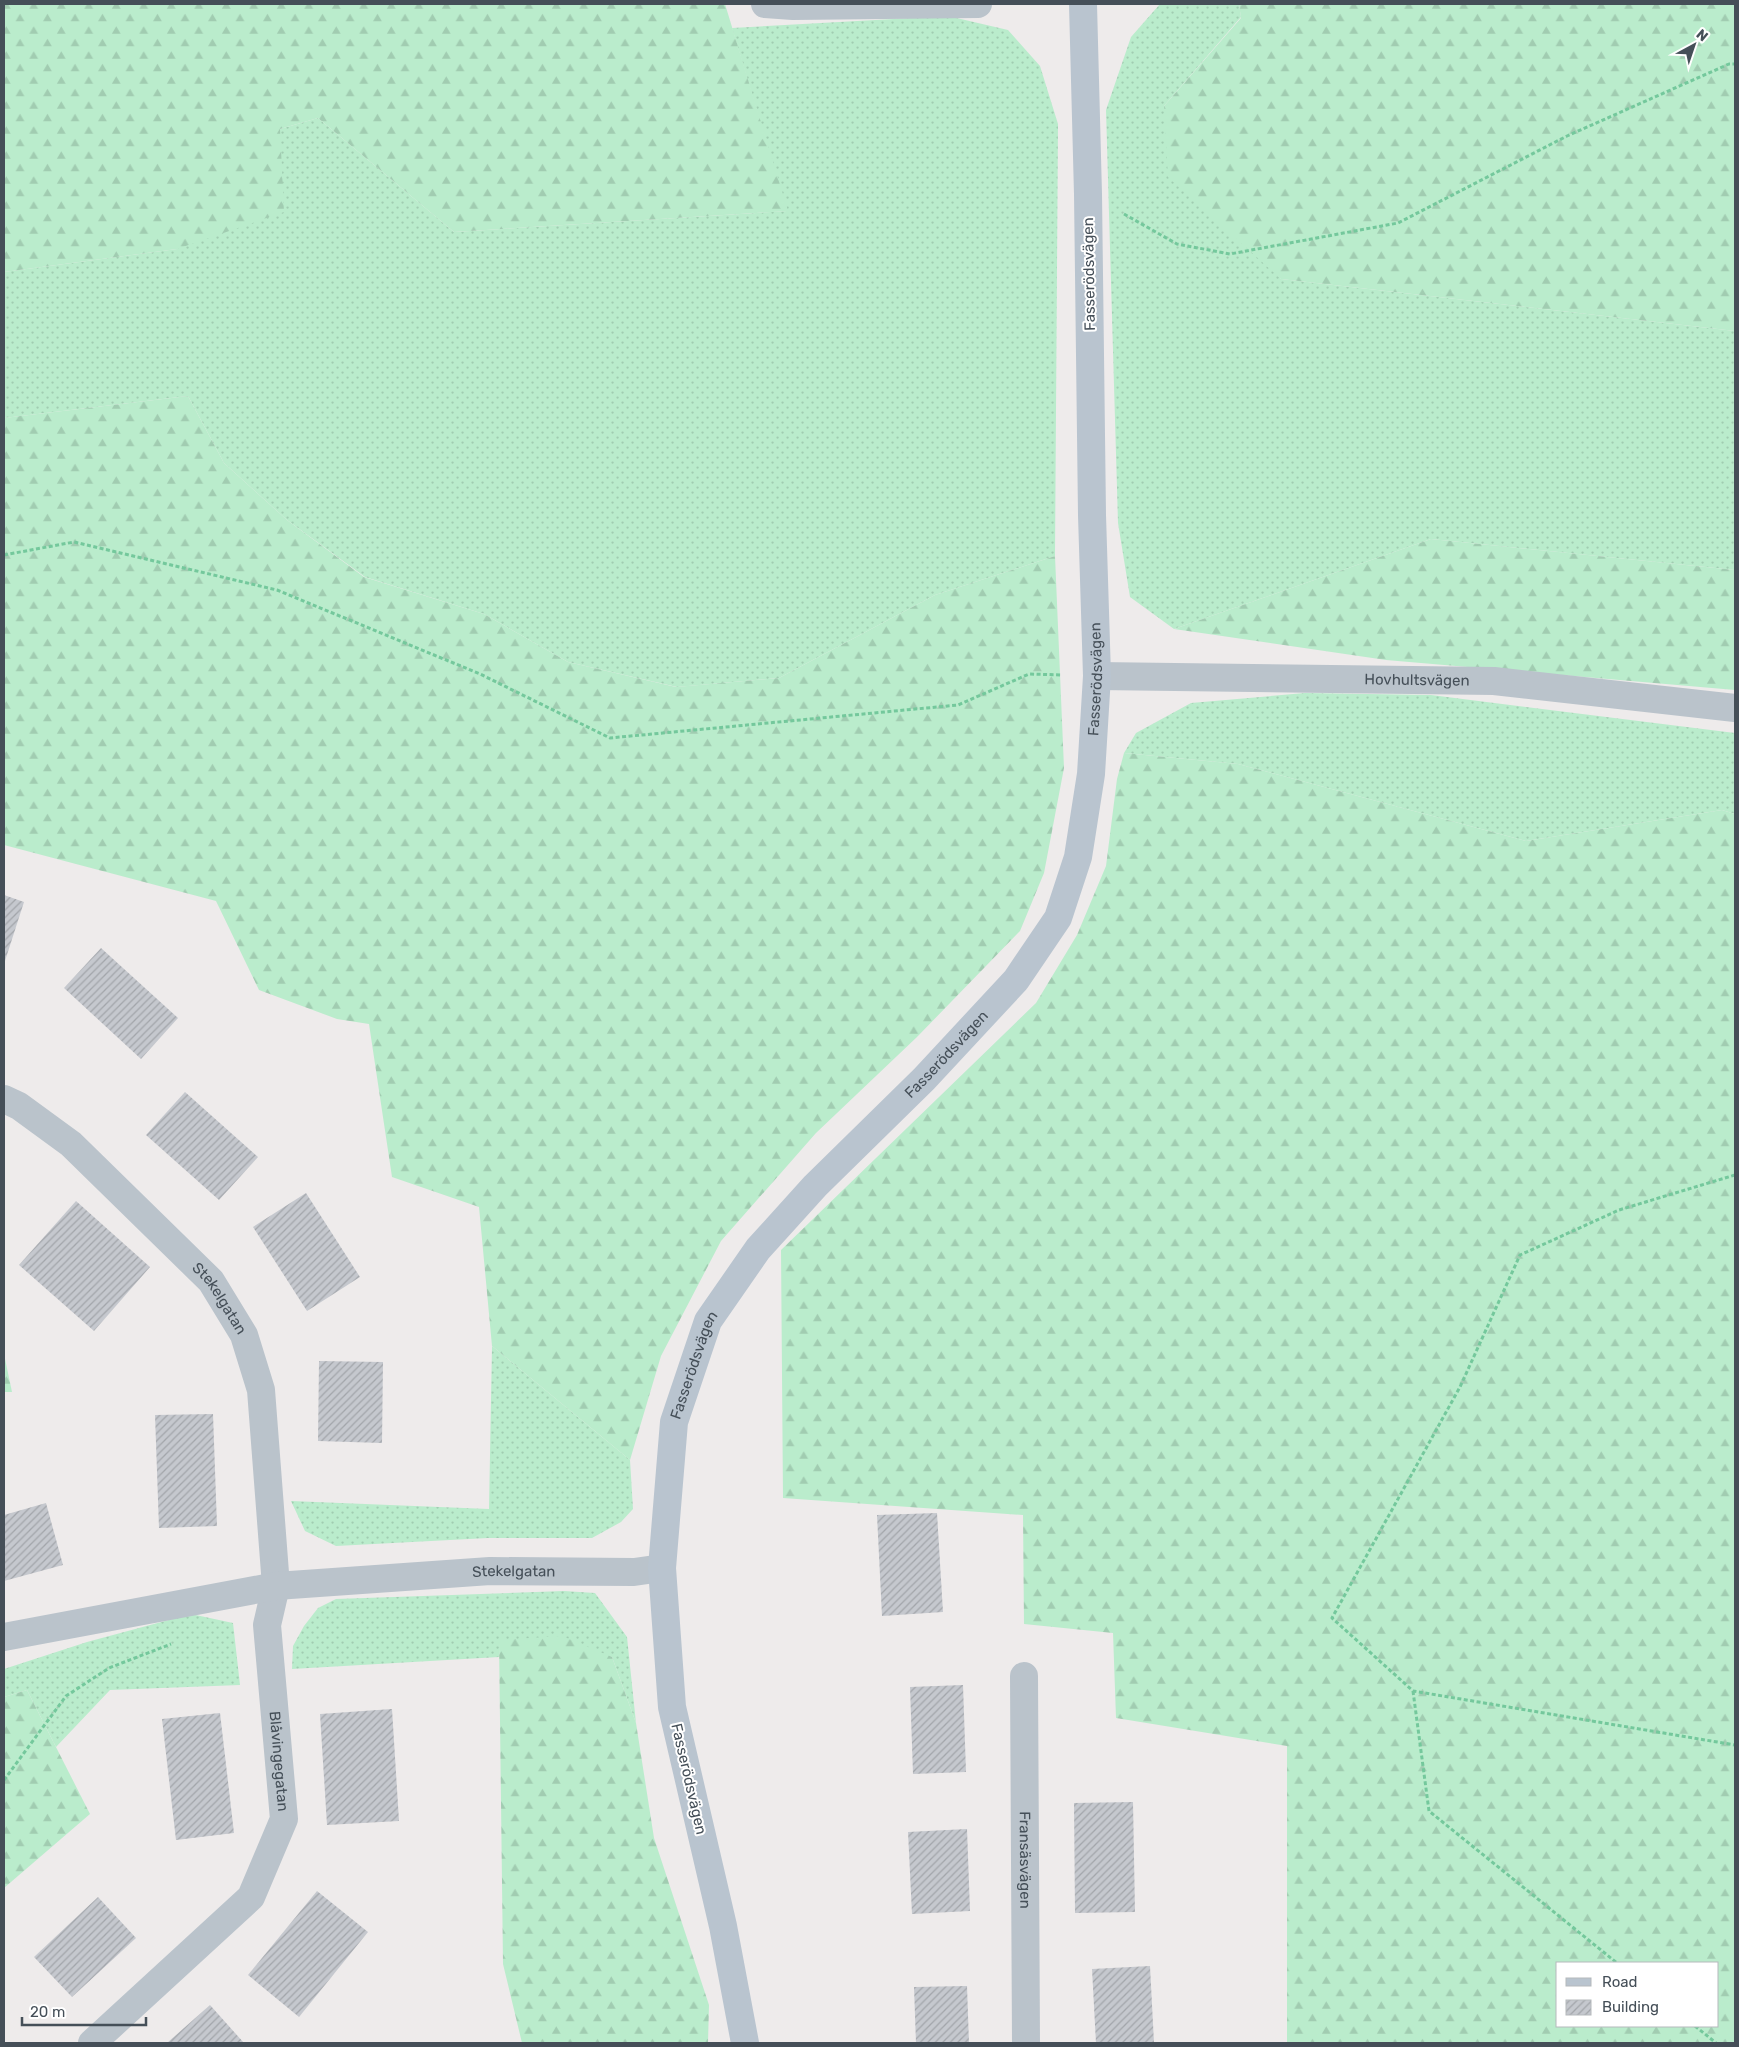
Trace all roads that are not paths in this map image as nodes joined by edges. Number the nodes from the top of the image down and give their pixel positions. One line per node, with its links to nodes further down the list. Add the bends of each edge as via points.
1 (764, 4): 2 (street)
2 (978, 4)
3 (1083, 4): 4 (street, Fasserödsvägen)
4 (1097, 676): 5 (street, Hovhultsvägen, via 1494,681); 7 (street, Fasserödsvägen, via 1092,774 1078,858 1058,918 1016,980 758,1249 708,1322 674,1422)
5 (1735, 708)
6 (4, 1099): 8 (street, Stekelgatan, via 19,1106 71,1144 211,1281 244,1336 261,1390)
7 (662, 1568): 8 (street, Stekelgatan, via 634,1572 490,1571); 12 (street, Fasserödsvägen, via 672,1707 723,1926)
8 (276, 1586): 9 (street, Stekelgatan); 11 (street, Blåvingegatan, via 267,1625 284,1819 251,1897)
9 (4, 1637)
10 (1024, 1676): 13 (street, Fransäsvägen)
11 (92, 2043)
12 (745, 2043)
13 (1026, 2043)

